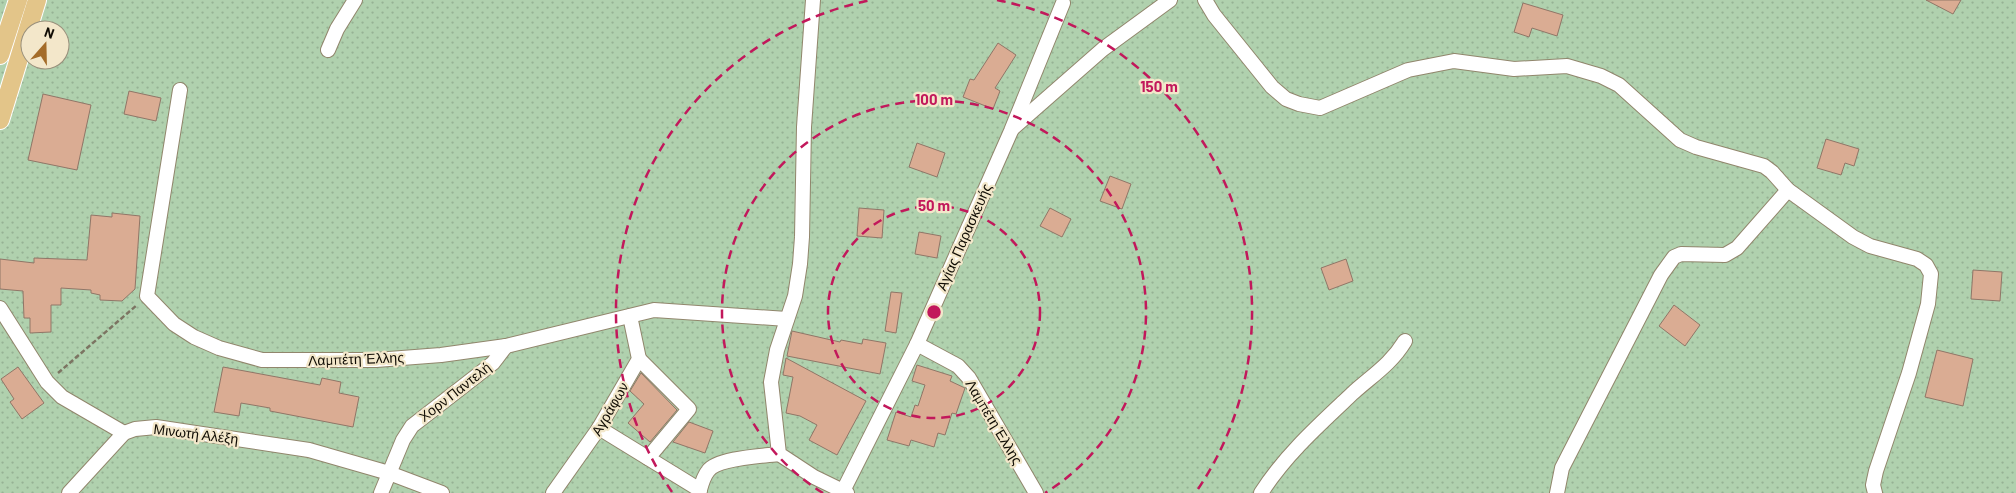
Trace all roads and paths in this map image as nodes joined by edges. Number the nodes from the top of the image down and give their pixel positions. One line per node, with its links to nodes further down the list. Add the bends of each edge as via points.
1 (18, 0): 9 (main road)
2 (37, 0): 11 (main road)
3 (355, 0): 8 (street)
4 (813, 0): 17 (street, via 804,127 802,237 795,296)
5 (1170, 0): 12 (street, via 1103,49)
6 (1205, 0): 13 (street, via 1272,87 1286,99 1300,104 1320,108 1408,70 1454,61 1514,70 1567,66 1583,69 1619,85 1680,140 1764,166)
7 (1064, 3): 12 (street, Αγίας Παρασκευής)
8 (328, 50)
9 (0, 55)
10 (180, 90): 14 (street)
11 (0, 120)
12 (1011, 131): 19 (street, Αγίας Παρασκευής)
13 (1788, 190): 36 (street, via 1746,239 1725,255 1681,254 1674,257 1661,275 1562,468); 37 (street, via 1853,237 1870,246 1917,259 1931,274 1928,304 1876,471)
14 (147, 296): 20 (street, Λαμπέτη Έλλης, via 174,324 194,337 262,360 376,360); 22 (path)
15 (0, 308): 22 (street)
16 (630, 316): 17 (street, Λαμπέτη Έλλης, via 654,310); 20 (street, Λαμπέτη Έλλης); 21 (street)
17 (787, 319): 25 (street, via 771,382)
18 (1405, 341): 35 (street, via 1395,358 1284,459)
19 (917, 344): 29 (street, Αγίας Παρασκευής); 34 (street, Λαμπέτη Έλλης, via 958,366 970,378)
20 (506, 346): 27 (street, Χορν Παντελή, via 494,362 412,426)
21 (639, 359): 23 (street, Αγράφων); 26 (street, via 689,409)
22 (47, 382): 24 (street, via 62,397)
23 (599, 428): 26 (street); 33 (street, Αγράφων)
24 (124, 433): 27 (street, Μινωτή Αλέξη, via 156,427 195,432 309,450); 30 (street)
25 (780, 454): 28 (street, via 712,467); 29 (street)
26 (648, 458): 28 (street)
27 (389, 473): 31 (street, Χορν Παντελή); 32 (street, Μινωτή Αλέξη)
28 (699, 492)
29 (844, 492)
30 (69, 493)
31 (381, 493)
32 (442, 493)
33 (553, 493)
34 (1036, 493)
35 (1261, 493)
36 (1558, 493)
37 (1875, 493)

